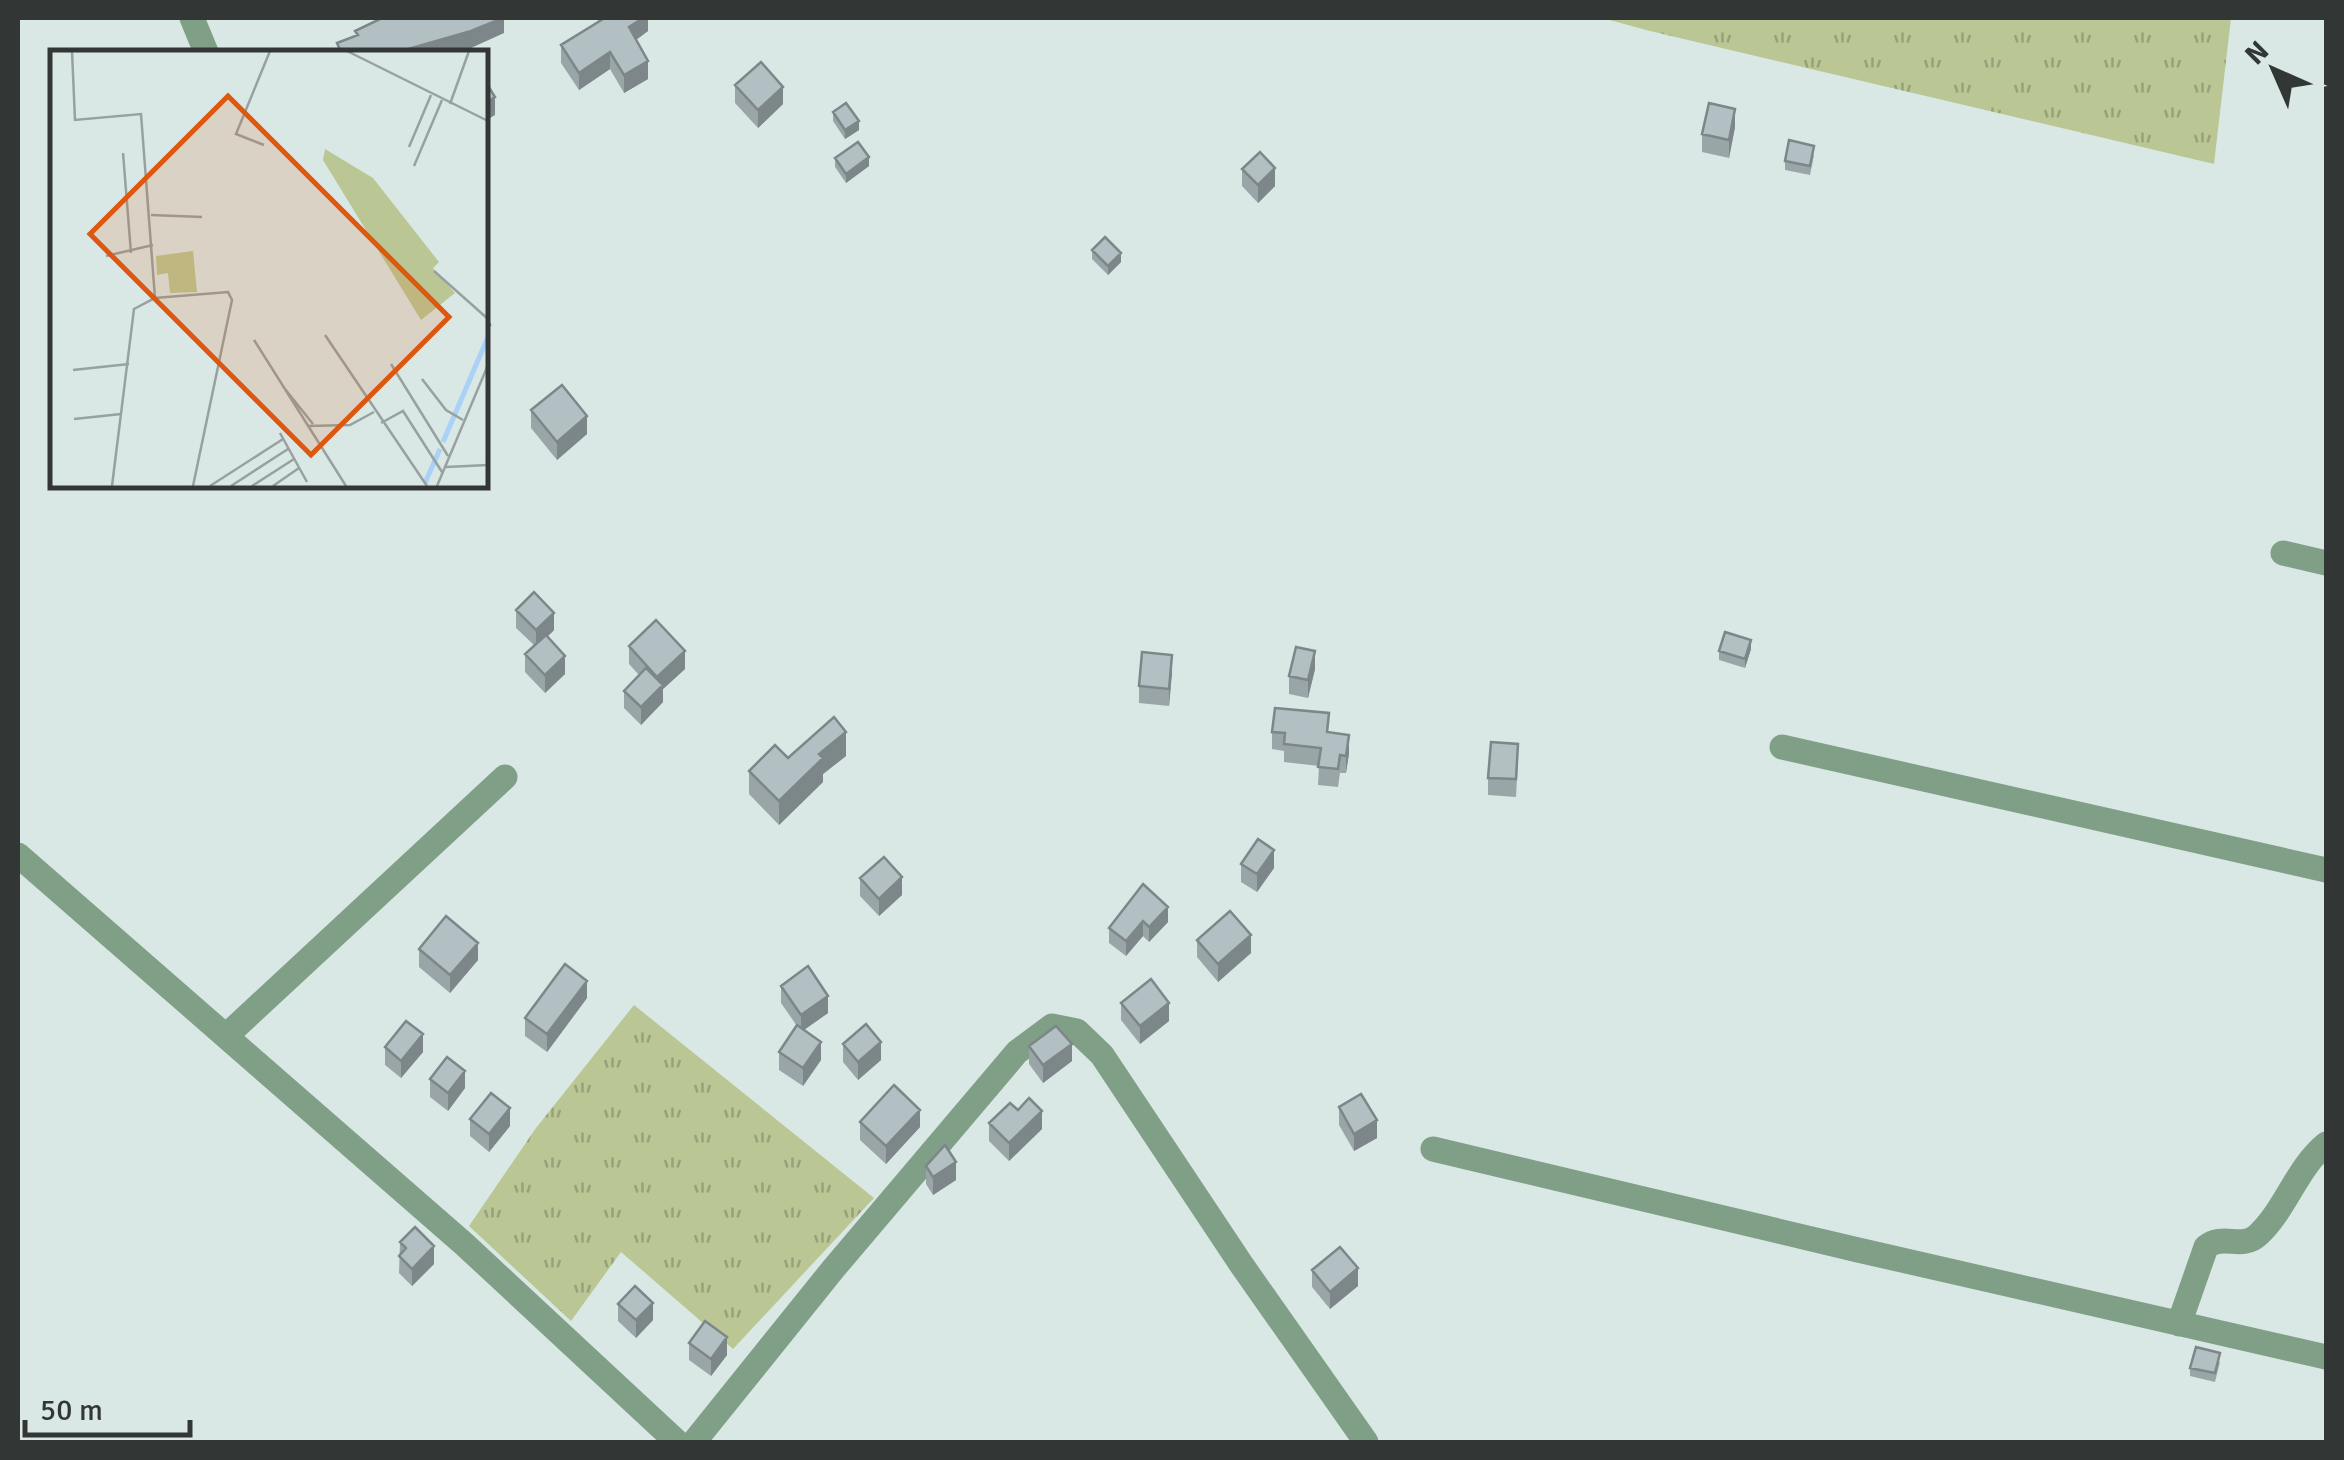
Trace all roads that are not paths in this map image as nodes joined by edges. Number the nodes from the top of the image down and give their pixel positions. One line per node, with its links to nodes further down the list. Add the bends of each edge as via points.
1 (192, 18): 2 (street)
2 (205, 50)
3 (2282, 553): 4 (street)
4 (2326, 563)
5 (1782, 747): 8 (street)
6 (506, 777): 9 (street)
7 (18, 855): 9 (street)
8 (2326, 870)
9 (226, 1036): 14 (street)
10 (2326, 1144): 12 (street, via 2260,1233 2242,1243 2222,1240 2206,1247)
11 (1434, 1149): 12 (street)
12 (2178, 1324): 13 (street)
13 (2326, 1357)
14 (676, 1442)
15 (694, 1442): 16 (street, via 944,1137 1028,1041 1052,1026 1078,1031 1102,1055)
16 (1366, 1442)

